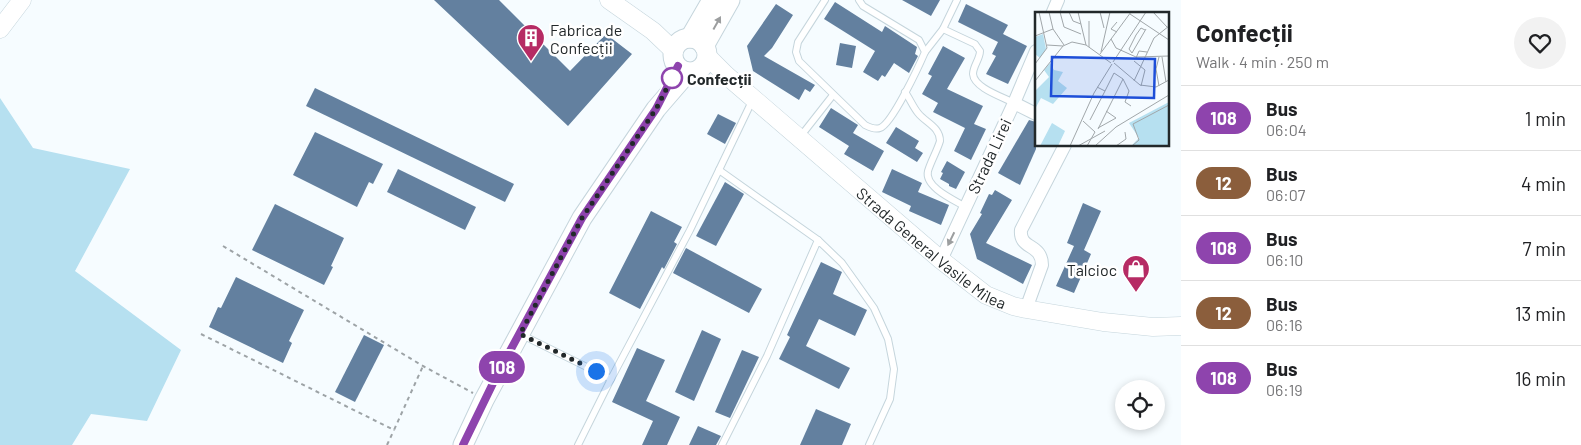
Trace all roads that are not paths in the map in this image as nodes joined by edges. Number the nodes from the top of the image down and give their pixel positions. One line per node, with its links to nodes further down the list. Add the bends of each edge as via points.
1 (22, 0): 11 (main road)
2 (609, 0): 14 (main road)
3 (712, 0): 14 (main road)
4 (730, 0): 14 (main road, one-way to 4)
5 (825, 0): 16 (lane, via 798,42 796,52 804,66)
6 (859, 0): 12 (lane, via 863,6 919,40)
7 (957, 0): 10 (lane)
8 (1058, 0): 9 (street)
9 (1053, 12)
10 (943, 28): 12 (lane); 18 (lane, via 975,44 980,51 973,75 980,86)
11 (0, 29)
12 (925, 52): 15 (lane)
13 (1035, 53): 18 (street, Strada Lirei)
14 (690, 55): 17 (main road, Strada General Vasile Milea, via 726,75); 28 (main road, via 582,218)
15 (905, 92): 16 (lane, via 886,124 880,128 865,124); 23 (lane, via 918,114 940,136 928,180)
16 (834, 95): 20 (lane)
17 (754, 98): 20 (main road, Strada General Vasile Milea); 22 (lane)
18 (1014, 103): 19 (street); 23 (street, Strada Lirei)
19 (1035, 114)
20 (799, 138): 25 (main road, Strada General Vasile Milea)
21 (1065, 146): 26 (street, via 1021,230 1022,241 1040,253 1042,259)
22 (719, 170): 24 (lane); 29 (lane)
23 (966, 207): 25 (street, Strada Lirei, one-way to 25)
24 (818, 240): 32 (lane, via 767,356); 33 (lane, via 842,262 874,308 888,339 894,369 890,399)
25 (940, 260): 26 (main road, Strada General Vasile Milea, via 986,295)
26 (1026, 309): 27 (main road, Strada General Vasile Milea, via 1137,326)
27 (1181, 326)
28 (520, 334): 29 (lane); 30 (main road)
29 (611, 379): 31 (lane)
30 (463, 445)
31 (578, 445)
32 (722, 445)
33 (869, 445)

